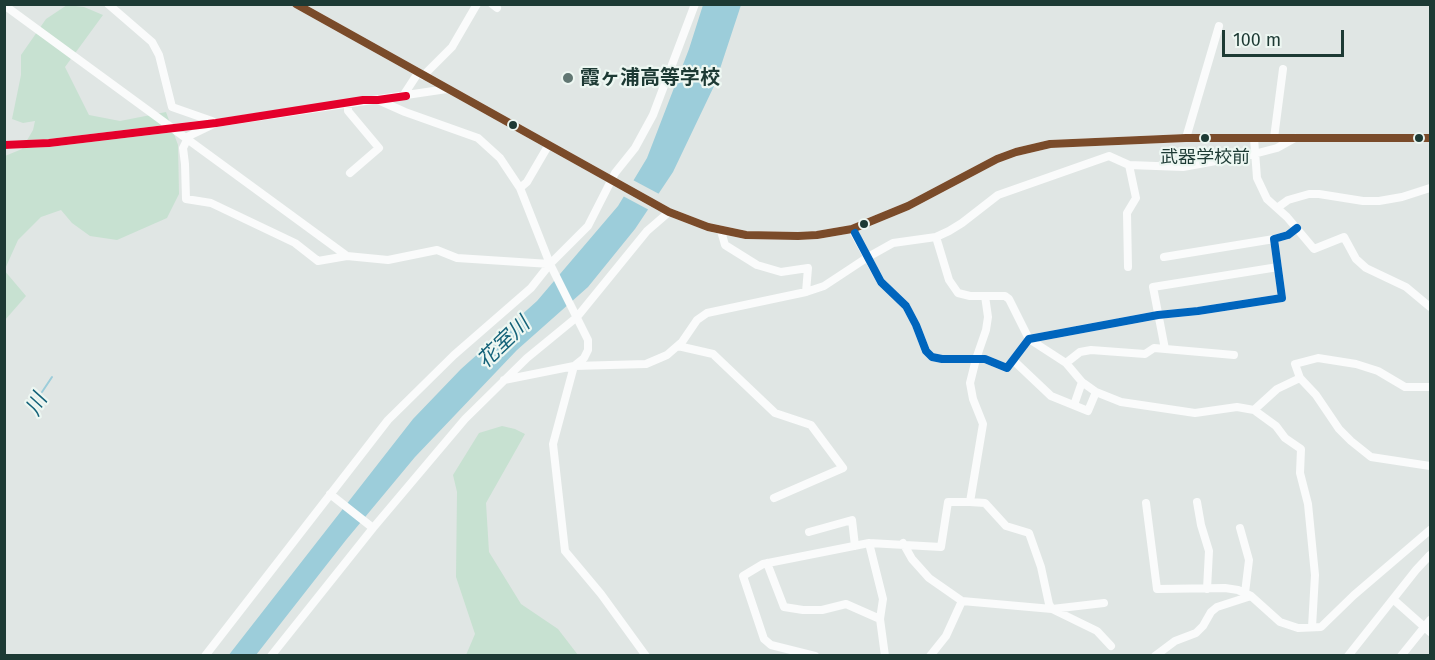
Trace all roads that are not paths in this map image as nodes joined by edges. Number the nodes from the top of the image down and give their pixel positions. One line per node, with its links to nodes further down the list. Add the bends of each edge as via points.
1 (108, 4): 13 (street, via 152,42 172,107)
2 (296, 4): 8 (street)
3 (477, 4): 8 (street, via 452,47)
4 (695, 4): 28 (street, via 653,114 635,148)
5 (4, 5): 14 (street)
6 (1219, 26): 15 (street)
7 (1283, 69): 17 (street)
8 (421, 75): 9 (street); 10 (street)
9 (447, 89): 10 (street); 23 (street)
10 (403, 96): 11 (street)
11 (378, 100): 12 (street); 29 (street, via 478,138 500,158)
12 (348, 102): 13 (street); 27 (street, via 348,111 379,148)
13 (216, 123): 14 (street); 20 (street)
14 (172, 127): 20 (street); 22 (street)
15 (1186, 138): 16 (street); 21 (street)
16 (1254, 138): 17 (street); 24 (street)
17 (1274, 138): 18 (street)
18 (1295, 138): 19 (street); 24 (street)
19 (1431, 138)
20 (188, 139): 38 (street); 38 (street, via 183,148 186,199 211,203 295,243 318,261)
21 (1104, 140): 25 (street); 33 (street, via 1050,144 1016,152 908,206)
22 (4, 145)
23 (548, 146): 28 (street); 29 (street, via 527,182)
24 (1254, 154): 26 (street, via 1183,167); 31 (street, via 1257,178 1267,199)
25 (1109, 156): 26 (street); 36 (street, via 998,195)
26 (1129, 165): 41 (street, via 1136,198 1127,213)
27 (350, 173)
28 (611, 180): 32 (street); 43 (street, via 588,226)
29 (519, 188): 43 (street)
30 (1431, 188): 31 (street, via 1378,201 1309,194)
31 (1277, 208): 34 (street)
32 (669, 212): 35 (street); 48 (street, via 647,231)
33 (852, 228): 35 (street, via 775,237); 39 (street)
34 (1298, 228): 37 (street); 46 (street, via 1314,249 1344,237 1366,268 1406,287)
35 (721, 231): 44 (street, via 725,245 757,265 780,272 807,268)
36 (936, 237): 39 (street, via 893,243); 45 (street, via 957,293)
37 (1274, 240): 40 (street); 42 (street)
38 (347, 256): 43 (street, via 388,260 437,250 458,258)
39 (868, 257): 44 (street, via 831,282); 53 (street, via 881,282 906,306 932,357)
40 (1164, 257)
41 (1128, 267)
42 (1278, 267): 47 (street, via 1153,287); 47 (street, via 1282,298)
43 (552, 268): 48 (street); 65 (street, via 388,420)
44 (806, 292): 50 (street, via 707,313)
45 (985, 296): 49 (street, via 1009,299); 53 (street, via 987,324)
46 (1431, 307)
47 (1158, 315): 49 (street); 51 (street)
48 (577, 317): 56 (street, via 588,340 588,350); 58 (street)
49 (1029, 339): 54 (street); 55 (street)
50 (678, 346): 56 (street, via 645,364); 66 (street, via 713,354 775,412 811,425 843,468)
51 (1165, 349): 52 (street); 55 (street, via 1154,348 1145,354 1091,350 1080,352)
52 (1234, 355)
53 (976, 359): 54 (street, via 1007,368); 67 (street, via 970,383 984,424)
54 (1013, 360): 62 (street, via 1051,396)
55 (1066, 363): 59 (street)
56 (574, 366): 58 (street); 91 (street, via 553,444 565,551)
57 (1300, 378): 60 (street, via 1295,364 1318,358 1378,371 1405,387); 63 (street, via 1277,389); 64 (street, via 1339,429 1371,457)
58 (504, 380): 70 (street, via 465,419)
59 (1082, 382): 61 (street); 62 (street)
60 (1431, 387)
61 (1096, 392): 62 (street, via 1088,411); 63 (street, via 1121,402 1195,413 1237,406)
62 (1074, 405)
63 (1254, 410): 86 (street, via 1301,449 1300,472 1308,504 1315,575)
64 (1431, 466)
65 (330, 494): 70 (street); 89 (street)
66 (774, 498)
67 (970, 502): 75 (street, via 948,502 941,547); 84 (street, via 985,503 1006,526 1029,533)
68 (1197, 502): 79 (street, via 1209,551)
69 (1146, 503): 79 (street, via 1157,589)
70 (373, 528): 90 (street)
71 (1240, 528): 80 (street, via 1250,560)
72 (1431, 530): 86 (street, via 1321,627)
73 (809, 532): 76 (street, via 852,520)
74 (869, 543): 75 (street); 76 (street); 85 (street, via 883,599)
75 (903, 543): 82 (street, via 929,578)
76 (855, 546): 78 (street)
77 (1431, 555): 81 (street)
78 (767, 563): 85 (street, via 784,607 822,610 846,604); 92 (street, via 742,576 764,639 771,645)
79 (1207, 588): 80 (street)
80 (1248, 594): 86 (street, via 1280,622 1298,628); 95 (street, via 1217,607 1196,633)
81 (1394, 600): 87 (street); 96 (street)
82 (962, 601): 84 (street); 94 (street, via 946,636)
83 (1104, 603): 84 (street)
84 (1052, 609): 88 (street, via 1097,631)
85 (880, 619): 93 (street)
86 (1312, 627)
87 (1429, 627): 97 (street)
88 (1112, 646)
89 (205, 656)
90 (271, 656)
91 (646, 656)
92 (815, 656)
93 (885, 656)
94 (930, 656)
95 (1155, 656)
96 (1348, 656)
97 (1401, 656)

